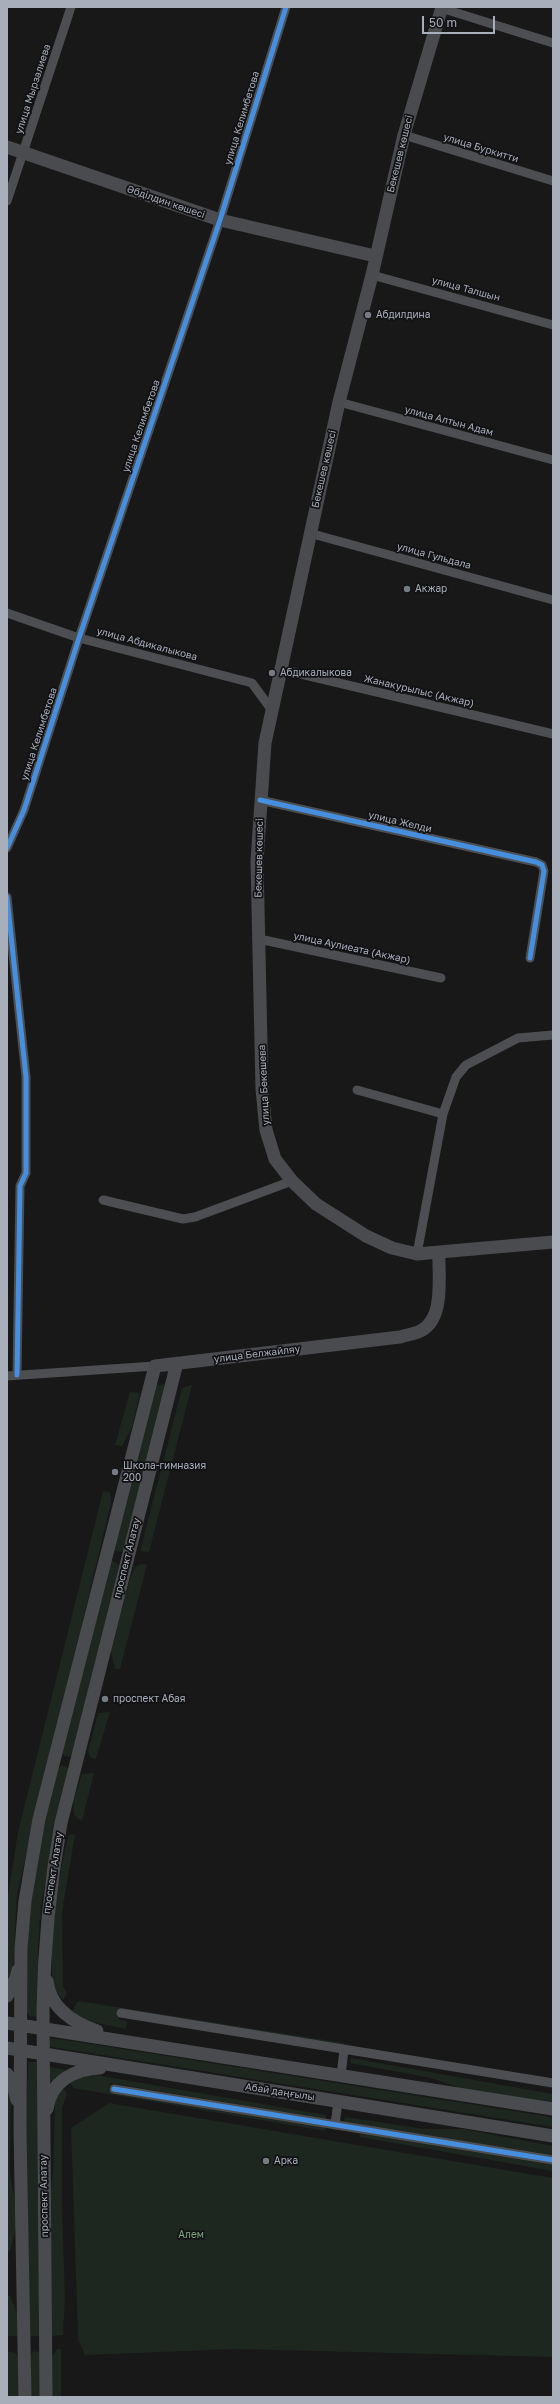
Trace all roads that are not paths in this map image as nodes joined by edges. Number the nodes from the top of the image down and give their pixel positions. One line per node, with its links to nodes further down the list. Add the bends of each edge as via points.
1 (71, 7): 7 (street, улица Мырзалиева)
2 (286, 7): 10 (street, улица Келимбетова)
3 (442, 8): 4 (street); 5 (main road, Бекешев көшесі)
4 (553, 43)
5 (404, 135): 8 (street, улица Буркитти); 11 (main road, Бекешев көшесі)
6 (7, 147): 7 (main road, Әбділдин көшесі)
7 (23, 153): 9 (street, улица Мырзалиева); 10 (main road, Әбділдин көшесі)
8 (553, 181)
9 (7, 201)
10 (220, 220): 11 (main road, Әбділдин көшесі); 19 (street, улица Келимбетова)
11 (375, 256): 12 (main road, Бекешев көшесі)
12 (372, 275): 13 (street, улица Талшын); 14 (main road, Бекешев көшесі)
13 (553, 324)
14 (339, 402): 15 (street, улица Алтын Адам); 16 (main road, Бекешев көшесі)
15 (553, 460)
16 (309, 533): 17 (street, улица Гульдала); 20 (main road, Бекешев көшесі)
17 (553, 600)
18 (7, 613): 19 (street, улица Абдикалыкова)
19 (79, 638): 21 (street, улица Абдикалыкова, via 252,683); 24 (street, улица Келимбетова, via 24,810)
20 (280, 670): 21 (main road, Бекешев көшесі); 22 (street, Жанакурылыс (Акжар))
21 (271, 709): 23 (main road, Бекешев көшесі)
22 (553, 734)
23 (260, 800): 26 (main road, Бекешев көшесі, via 257,861); 27 (street, улица Желди, via 542,865 544,871)
24 (7, 848)
25 (7, 897): 39 (street, via 26,1077 26,1173 20,1186)
26 (259, 939): 28 (street, улица Аулиеата (Акжар)); 32 (main road, улица Бекешева, via 262,1089 266,1130 276,1159)
27 (530, 958)
28 (441, 978)
29 (553, 1035): 31 (street, via 518,1038 466,1065 456,1077)
30 (357, 1090): 31 (street)
31 (443, 1114): 36 (street)
32 (292, 1181): 33 (street, via 195,1217 183,1219); 36 (main road, улица Бекешева, via 316,1204 338,1220 392,1248)
33 (103, 1200)
34 (553, 1242): 35 (main road, улица Бекешева)
35 (439, 1253): 36 (main road, улица Бекешева); 37 (main road, улица Белжайляу, via 438,1305 434,1318 420,1332 400,1337)
36 (417, 1254)
37 (177, 1363): 38 (main road, улица Белжайляу); 42 (main road, проспект Алатау)
38 (155, 1366): 39 (street, улица Белжайляу); 41 (main road, проспект Алатау)
39 (17, 1375): 40 (street, улица Белжайляу)
40 (7, 1376)
41 (106, 1555): 42 (main road); 43 (main road, проспект Алатау)
42 (127, 1558): 44 (main road, проспект Алатау)
43 (55, 1759): 44 (main road); 45 (main road, проспект Алатау, via 39,1819 27,1887)
44 (77, 1761): 46 (main road, проспект Алатау, via 51,1875)
45 (22, 1948): 47 (main road, via 16,1978); 50 (main road, проспект Алатау)
46 (44, 1948): 51 (main road, проспект Алатау); 52 (main road, via 47,1984 59,2008 84,2026)
47 (7, 1996)
48 (121, 2013): 55 (street)
49 (7, 2023): 50 (main road)
50 (22, 2025): 51 (main road); 54 (main road, проспект Алатау)
51 (43, 2028): 52 (main road); 56 (main road, проспект Алатау)
52 (127, 2041): 59 (main road)
53 (7, 2048): 54 (main road, Абай даңғылы)
54 (22, 2050): 56 (main road, Абай даңғылы); 65 (main road, проспект Алатау)
55 (344, 2050): 59 (street); 60 (street)
56 (43, 2054): 57 (main road, Абай даңғылы); 66 (main road, проспект Алатау)
57 (123, 2067): 62 (main road, Абай даңғылы); 66 (main road, via 90,2068 64,2078 48,2100)
58 (7, 2074): 65 (main road, via 16,2092)
59 (341, 2075): 63 (main road)
60 (553, 2083)
61 (114, 2089): 64 (street)
62 (338, 2101): 64 (street); 67 (main road, Абай даңғылы)
63 (553, 2109)
64 (335, 2125): 68 (street)
65 (20, 2131): 69 (main road, проспект Алатау)
66 (43, 2134): 70 (main road, проспект Алатау)
67 (553, 2136)
68 (553, 2160)
69 (25, 2397)
70 (46, 2397)

